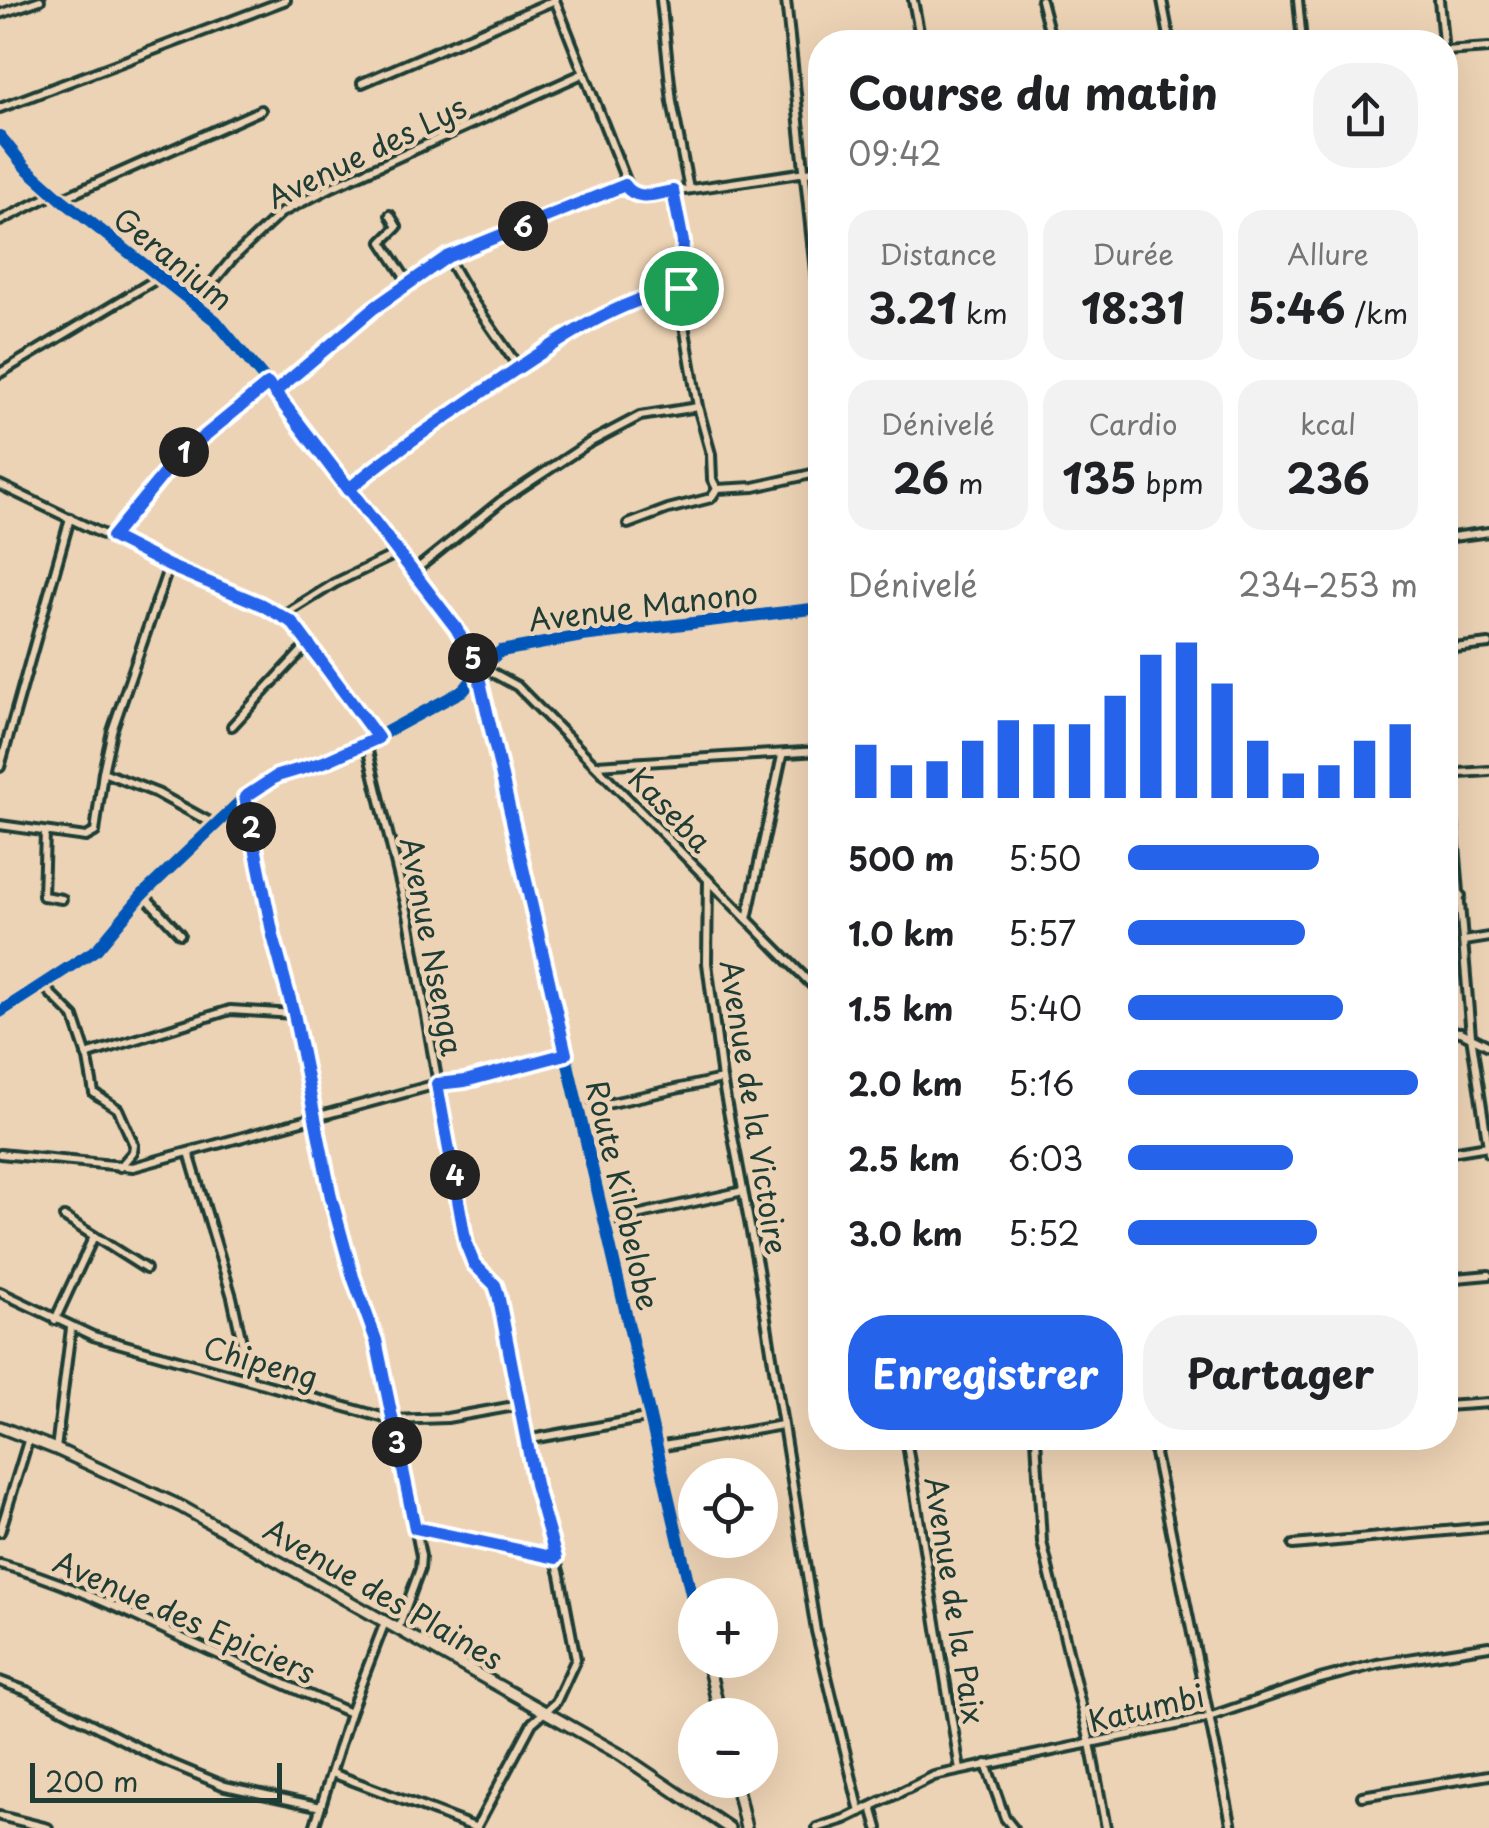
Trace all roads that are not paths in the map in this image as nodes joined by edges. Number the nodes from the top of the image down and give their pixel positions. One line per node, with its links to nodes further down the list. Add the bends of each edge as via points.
1 (9, 0): 12 (street)
2 (40, 0): 12 (street)
3 (286, 0): 23 (street)
4 (554, 0): 21 (street); 22 (street)
5 (661, 0): 28 (street)
6 (786, 0): 26 (street)
7 (912, 0): 14 (street)
8 (1041, 0): 15 (street)
9 (1162, 0): 16 (street)
10 (1298, 0): 17 (street)
11 (1440, 0): 18 (street)
12 (12, 10): 13 (street)
13 (0, 14)
14 (918, 30)
15 (1049, 30)
16 (1168, 30)
17 (1301, 30)
18 (1442, 30)
19 (1489, 48): 20 (street)
20 (1458, 50)
21 (582, 74): 27 (street); 38 (street, Avenue des Lys, via 281,214)
22 (362, 82)
23 (0, 108)
24 (261, 110): 31 (street)
25 (0, 136): 31 (street, Geranium)
26 (806, 172): 28 (street); 30 (street)
27 (627, 188): 29 (street, via 640,196); 34 (street)
28 (689, 190): 29 (street)
29 (673, 191): 37 (street, via 683,242)
30 (808, 193)
31 (58, 196): 33 (street); 35 (street, Geranium)
32 (390, 214): 36 (street, via 397,227 382,242)
33 (0, 221)
34 (447, 257): 36 (street); 39 (street)
35 (160, 277): 38 (street, Geranium); 40 (street)
36 (408, 282): 41 (street)
37 (681, 288): 39 (street, via 586,326); 42 (street)
38 (195, 304): 41 (street, Geranium)
39 (519, 368): 46 (street)
40 (0, 373)
41 (272, 388): 46 (street, Geranium); 51 (street, via 175,460)
42 (698, 408): 45 (street); 54 (street, via 640,416 598,438 501,501)
43 (808, 475): 45 (street)
44 (0, 485): 47 (street)
45 (717, 488): 48 (street, via 711,498)
46 (348, 490): 52 (street, Geranium)
47 (70, 518): 51 (street); 67 (street)
48 (628, 524)
49 (1489, 532): 50 (street)
50 (1458, 536)
51 (112, 537): 53 (street)
52 (398, 553): 54 (street, Geranium); 56 (street)
53 (169, 566): 56 (street); 69 (street)
54 (412, 572): 60 (street, Geranium, via 464,638)
55 (808, 609): 60 (street, Avenue Manono, via 533,643 502,651)
56 (282, 616): 57 (street)
57 (308, 643): 61 (street); 62 (street)
58 (1489, 644): 59 (street)
59 (1458, 648)
60 (480, 670): 62 (street, Avenue Manono, via 464,690); 66 (street, Kaseba, via 517,686); 92 (street, Route Kilobelobe)
61 (232, 726)
62 (378, 738): 63 (street, Avenue Manono)
63 (366, 744): 71 (street, Avenue Manono, via 277,776); 95 (street, Avenue Nsenga, via 409,919)
64 (808, 753): 65 (street)
65 (782, 756): 66 (street); 81 (street)
66 (597, 765): 76 (street, Kaseba)
67 (0, 768)
68 (1489, 771): 70 (street)
69 (103, 772): 73 (street); 74 (street, via 93,835)
70 (1458, 773)
71 (245, 797): 73 (street, Avenue Manono); 88 (street)
72 (0, 825): 74 (street)
73 (217, 826): 77 (street, Avenue Manono)
74 (45, 832): 80 (street, via 44,897)
75 (1458, 870): 79 (street)
76 (708, 880): 81 (street, Kaseba); 94 (street, Avenue de la Victoire, via 707,963)
77 (144, 894): 82 (street); 86 (street, Avenue Manono, via 98,949)
78 (1458, 896): 79 (street)
79 (1461, 896): 84 (street)
80 (62, 898)
81 (747, 919): 85 (street, Kaseba)
82 (180, 934)
83 (1489, 937): 84 (street)
84 (1464, 942): 90 (street)
85 (808, 981)
86 (42, 985): 87 (street, Avenue Manono); 93 (street, via 74,1018)
87 (0, 1012)
88 (294, 1014): 93 (street, via 230,1010); 97 (street)
89 (1458, 1034): 90 (street)
90 (1471, 1036): 91 (street); 98 (street)
91 (1489, 1046)
92 (566, 1054): 95 (street); 96 (street, Route Kilobelobe)
93 (86, 1055): 102 (street, via 94,1092 118,1109 134,1144)
94 (722, 1079): 96 (street); 103 (street, Avenue de la Victoire)
95 (437, 1084): 97 (street); 115 (street, Avenue Nsenga, via 466,1244 497,1289)
96 (579, 1110): 105 (street, Route Kilobelobe)
97 (316, 1118): 100 (street); 118 (street)
98 (1489, 1150): 99 (street)
99 (1458, 1152)
100 (189, 1153): 102 (street); 113 (street)
101 (0, 1154): 102 (street)
102 (120, 1167)
103 (744, 1191): 105 (street); 119 (street, Avenue de la Victoire)
104 (64, 1218): 106 (street)
105 (604, 1222): 117 (street, Route Kilobelobe)
106 (94, 1236): 107 (street); 111 (street)
107 (146, 1270)
108 (1489, 1274): 109 (street)
109 (1458, 1278)
110 (0, 1292): 111 (street, Chipeng)
111 (55, 1320): 112 (street, Chipeng)
112 (71, 1328): 113 (street, Chipeng); 124 (street)
113 (250, 1380): 118 (street, Chipeng)
114 (1489, 1403): 116 (street)
115 (520, 1405): 118 (street, Chipeng); 122 (street, Avenue Nsenga)
116 (1458, 1405)
117 (650, 1418): 122 (street); 123 (street, Route Kilobelobe)
118 (392, 1420): 129 (street)
119 (782, 1424): 123 (street); 151 (street, Avenue de la Victoire, via 816,1632)
120 (0, 1427): 121 (street, Avenue des Plaines)
121 (29, 1438): 124 (street, Avenue des Plaines); 130 (street)
122 (526, 1440): 132 (street, Avenue Nsenga)
123 (658, 1447): 134 (street, Route Kilobelobe)
124 (56, 1449): 135 (street, Avenue des Plaines, via 182,1507)
125 (908, 1450): 144 (street, Avenue de la Paix)
126 (1037, 1450): 142 (street, via 1042,1542)
127 (1156, 1450): 141 (street)
128 (1489, 1527): 131 (street)
129 (415, 1528): 132 (street); 136 (street, via 421,1565)
130 (0, 1532)
131 (1294, 1545)
132 (556, 1558): 140 (street, Avenue Nsenga, via 576,1659 556,1702)
133 (0, 1564): 139 (street, Avenue des Epiciers, via 98,1597)
134 (688, 1578)
135 (385, 1622): 136 (street, Avenue des Plaines); 139 (street)
136 (398, 1629): 140 (street, Avenue des Plaines)
137 (1489, 1646): 141 (street, Katumbi, via 1376,1664)
138 (0, 1681): 150 (street, via 225,1786)
139 (350, 1712): 145 (street)
140 (543, 1713): 155 (street, Avenue Nsenga); 156 (street, Avenue des Plaines, via 638,1765)
141 (1208, 1717): 142 (street, Katumbi); 162 (street)
142 (1090, 1743): 143 (street, Katumbi); 161 (street)
143 (986, 1764): 144 (street, Katumbi); 160 (street)
144 (960, 1770): 149 (street, Katumbi)
145 (332, 1773): 150 (street); 155 (street)
146 (1489, 1775): 147 (street)
147 (1362, 1796)
148 (739, 1798): 157 (street)
149 (872, 1807): 151 (street, Katumbi); 159 (street)
150 (321, 1808): 154 (street)
151 (860, 1812): 158 (street, Katumbi)
152 (0, 1816): 153 (street)
153 (48, 1828)
154 (314, 1828)
155 (477, 1828)
156 (728, 1828)
157 (746, 1828)
158 (818, 1828)
159 (878, 1828)
160 (1013, 1828)
161 (1106, 1828)
162 (1232, 1828)

